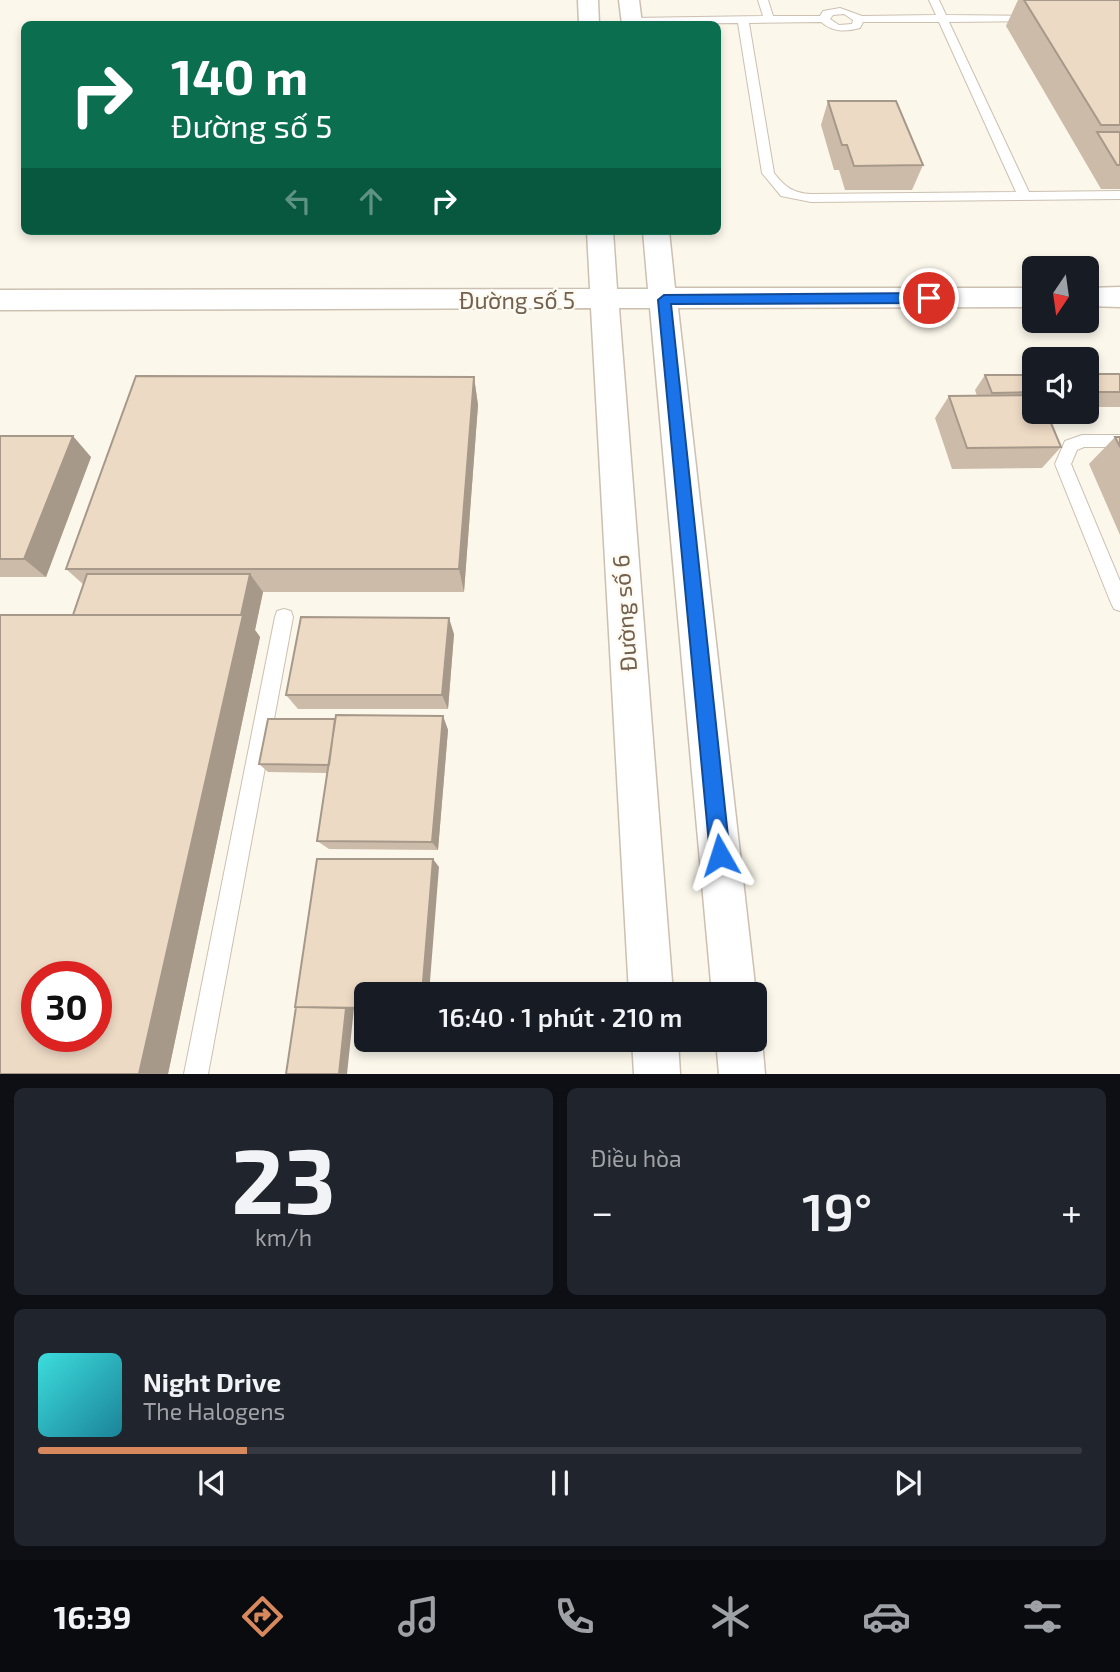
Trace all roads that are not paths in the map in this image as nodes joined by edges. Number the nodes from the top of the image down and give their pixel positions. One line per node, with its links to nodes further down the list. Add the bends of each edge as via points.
1 (588, 0): 11 (street)
2 (629, 0): 12 (street)
3 (763, 0): 10 (lane)
4 (934, 0): 8 (lane)
5 (1052, 18): 8 (lane)
6 (824, 19): 7 (lane, via 827,13 839,10); 7 (lane, via 831,26 845,28 856,26); 10 (lane)
7 (859, 19): 8 (lane)
8 (943, 19): 15 (lane)
9 (743, 20): 10 (lane); 13 (lane); 15 (lane, via 768,173 781,192 811,198)
10 (769, 20)
11 (589, 21)
12 (631, 21)
13 (706, 21)
14 (1120, 195): 15 (lane)
15 (1024, 197)
16 (600, 235): 23 (street, Đường số 6)
17 (656, 235): 22 (street)
18 (1022, 297): 22 (street, Đường số 5)
19 (1099, 297): 20 (street)
20 (1120, 297)
21 (0, 300): 23 (street, Đường số 5)
22 (664, 300): 23 (street, Đường số 5); 28 (street)
23 (604, 301): 27 (street, Đường số 6)
24 (1120, 441): 25 (lane, via 1082,441 1070,446 1063,464)
25 (1120, 603)
26 (284, 617): 31 (lane)
27 (650, 982)
28 (733, 982)
29 (655, 1052): 32 (street)
30 (740, 1052): 33 (street)
31 (196, 1073)
32 (657, 1073)
33 (743, 1073)

